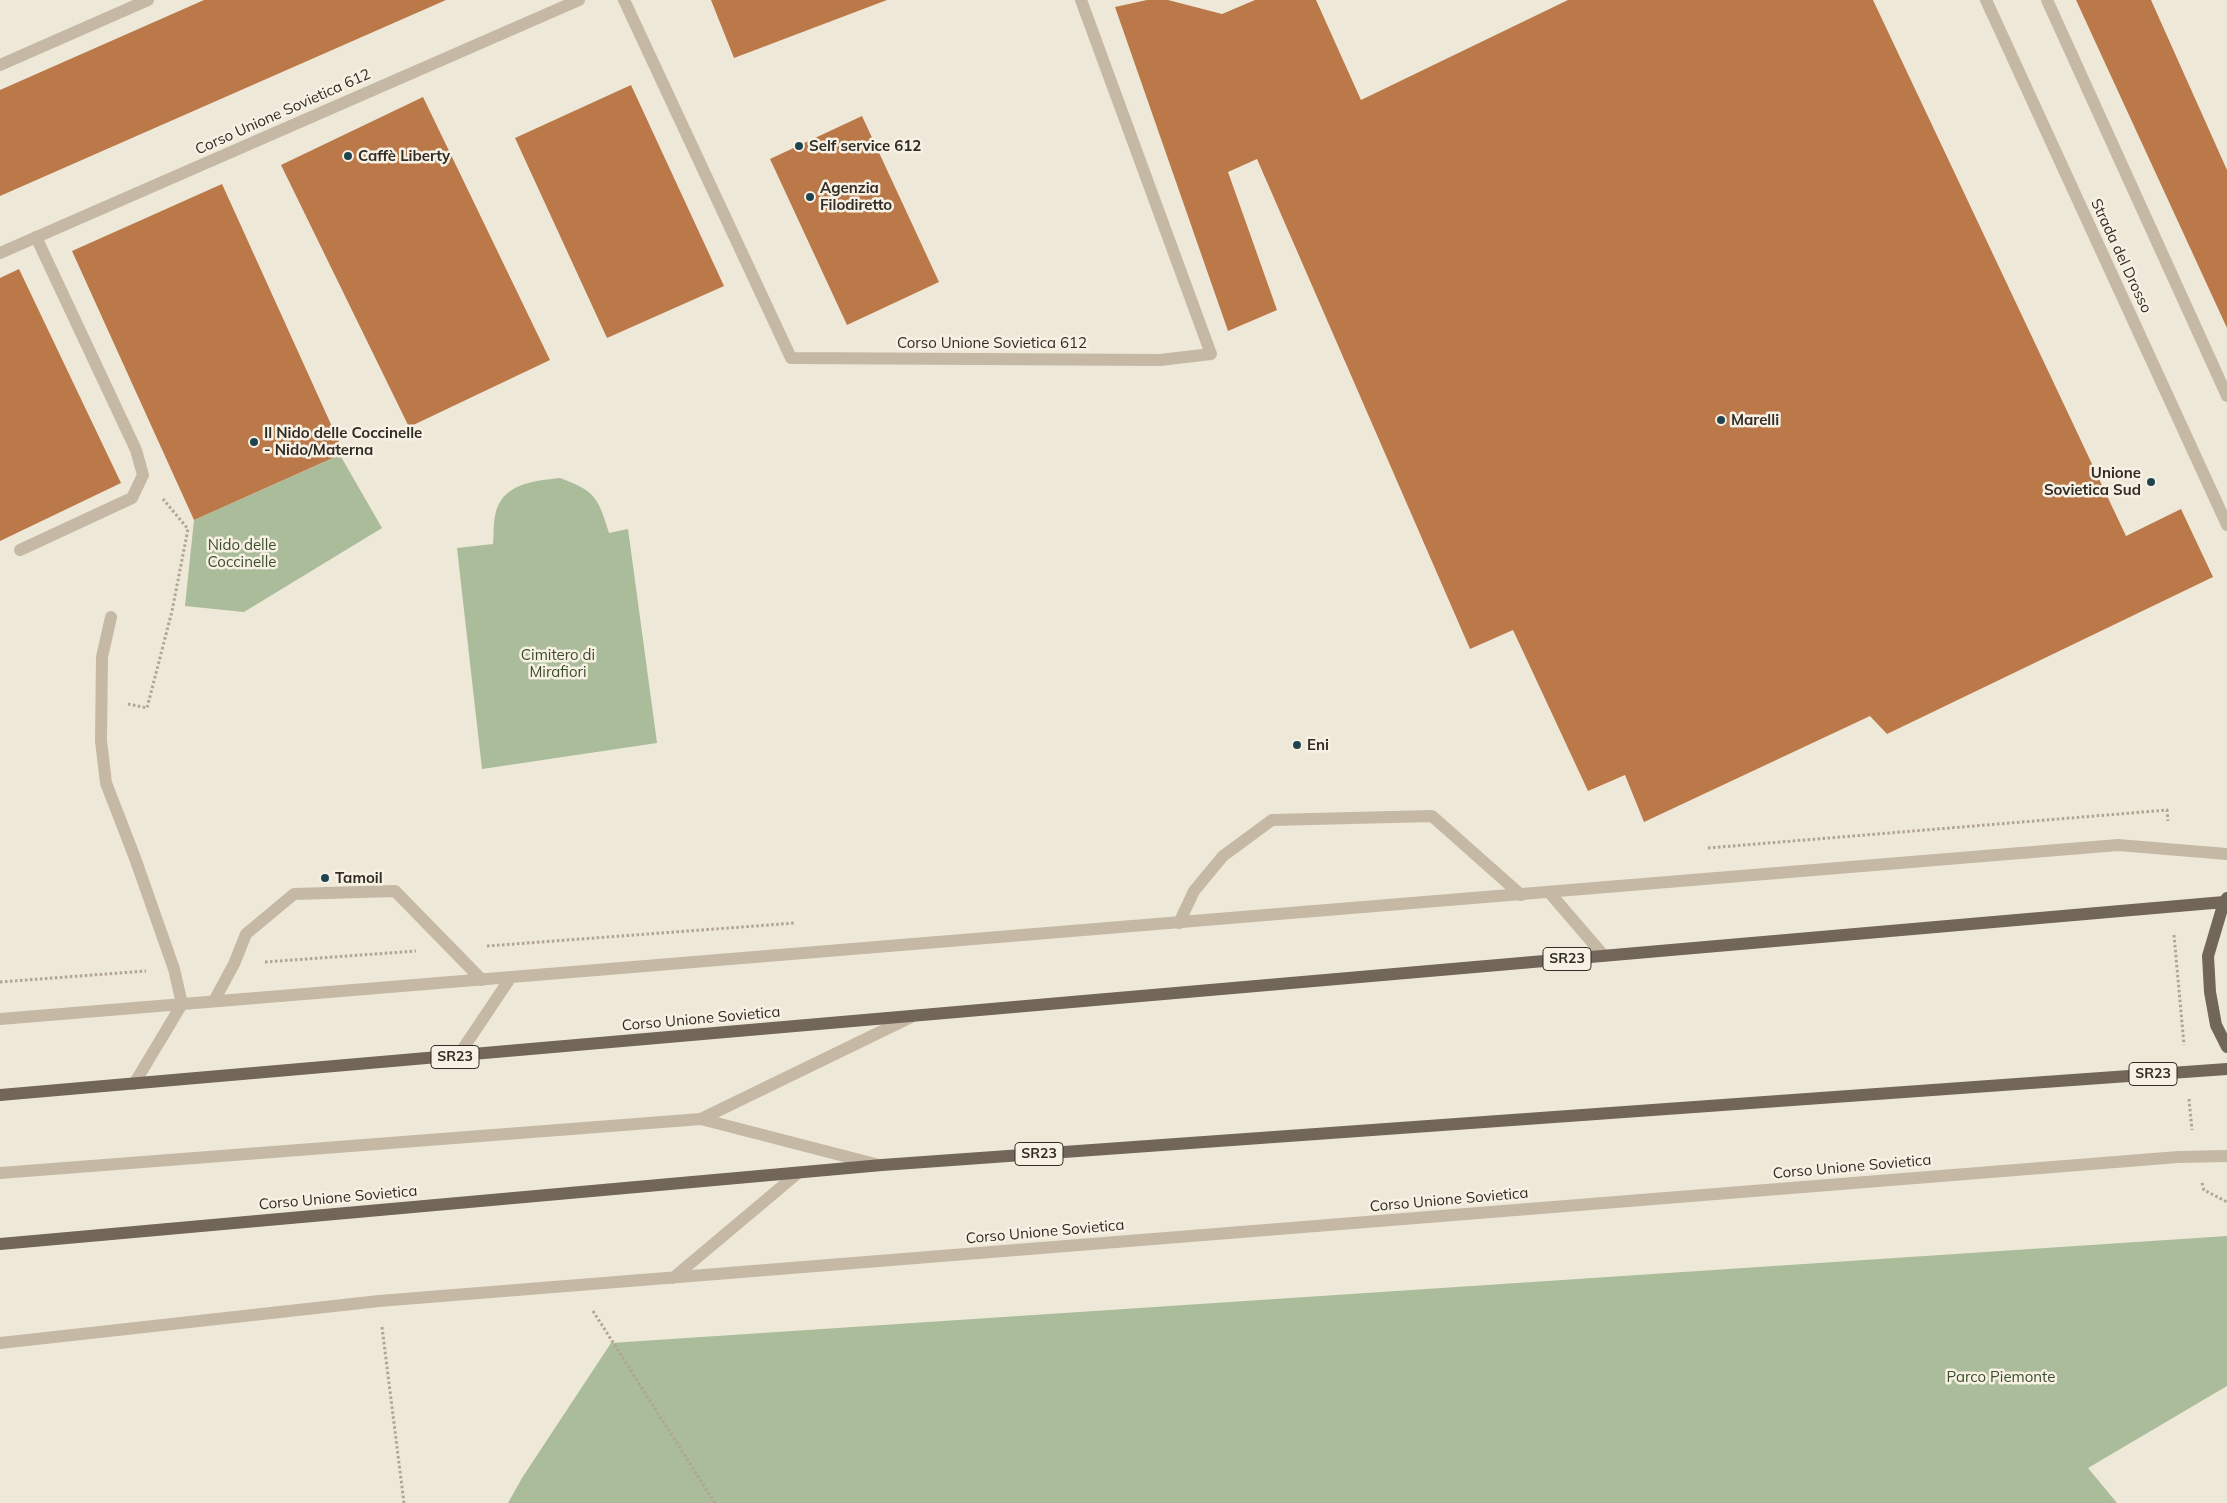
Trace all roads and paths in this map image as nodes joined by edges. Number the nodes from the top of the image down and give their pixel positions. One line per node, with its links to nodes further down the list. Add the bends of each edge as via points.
1 (148, 0): 7 (street)
2 (579, 0): 8 (street, Corso Unione Sovietica 612)
3 (624, 0): 4 (street, Corso Unione Sovietica 612, via 791,358 1160,360 1211,354)
4 (1081, 0)
5 (1986, 0): 12 (street, Strada del Drosso)
6 (2048, 0): 10 (street)
7 (0, 65)
8 (36, 237): 9 (street, Corso Unione Sovietica 612); 11 (street, via 136,450)
9 (0, 253)
10 (2227, 396)
11 (144, 475): 13 (street, via 132,498); 15 (path, via 188,528 172,611 147,708)
12 (2227, 525)
13 (20, 550)
14 (111, 617): 15 (street, via 102,657)
15 (101, 699): 27 (street, via 106,784)
16 (2166, 810): 17 (path)
17 (1702, 849)
18 (2227, 854): 19 (street, via 2118,846)
19 (1549, 892): 20 (street); 25 (street)
20 (1521, 894): 22 (street); 22 (street, via 1432,816 1272,820 1223,856 1194,891)
21 (2225, 900): 25 (main road, Corso Unione Sovietica / SR23); 35 (main road, SR23, via 2208,956 2216,1025)
22 (1179, 922): 28 (street)
23 (804, 923): 24 (path)
24 (452, 949): 26 (path); 26 (street, via 395,891 294,894 246,934); 29 (street)
25 (1604, 956): 33 (main road, Corso Unione Sovietica / SR23)
26 (234, 964): 31 (street)
27 (174, 969): 30 (path); 32 (street)
28 (511, 977): 29 (street); 36 (street)
29 (482, 980): 31 (street)
30 (0, 982)
31 (214, 1001): 32 (street)
32 (182, 1004): 34 (street); 38 (street)
33 (911, 1017): 36 (main road, Corso Unione Sovietica / SR23); 40 (street)
34 (0, 1019)
35 (2227, 1047)
36 (458, 1056): 38 (main road, Corso Unione Sovietica / SR23)
37 (2227, 1069): 42 (main road, Corso Unione Sovietica / SR23)
38 (134, 1084): 39 (main road, Corso Unione Sovietica / SR23)
39 (0, 1095)
40 (701, 1119): 42 (street); 43 (street)
41 (2227, 1156): 46 (street, Corso Unione Sovietica)
42 (882, 1165): 44 (main road, Corso Unione Sovietica / SR23)
43 (0, 1173)
44 (798, 1173): 45 (main road, Corso Unione Sovietica / SR23); 46 (street)
45 (0, 1244)
46 (673, 1278): 47 (street, Corso Unione Sovietica)
47 (576, 1285): 48 (street, Corso Unione Sovietica); 51 (path)
48 (379, 1301): 49 (street, Corso Unione Sovietica); 50 (path)
49 (0, 1343)
50 (404, 1503)
51 (715, 1503)

